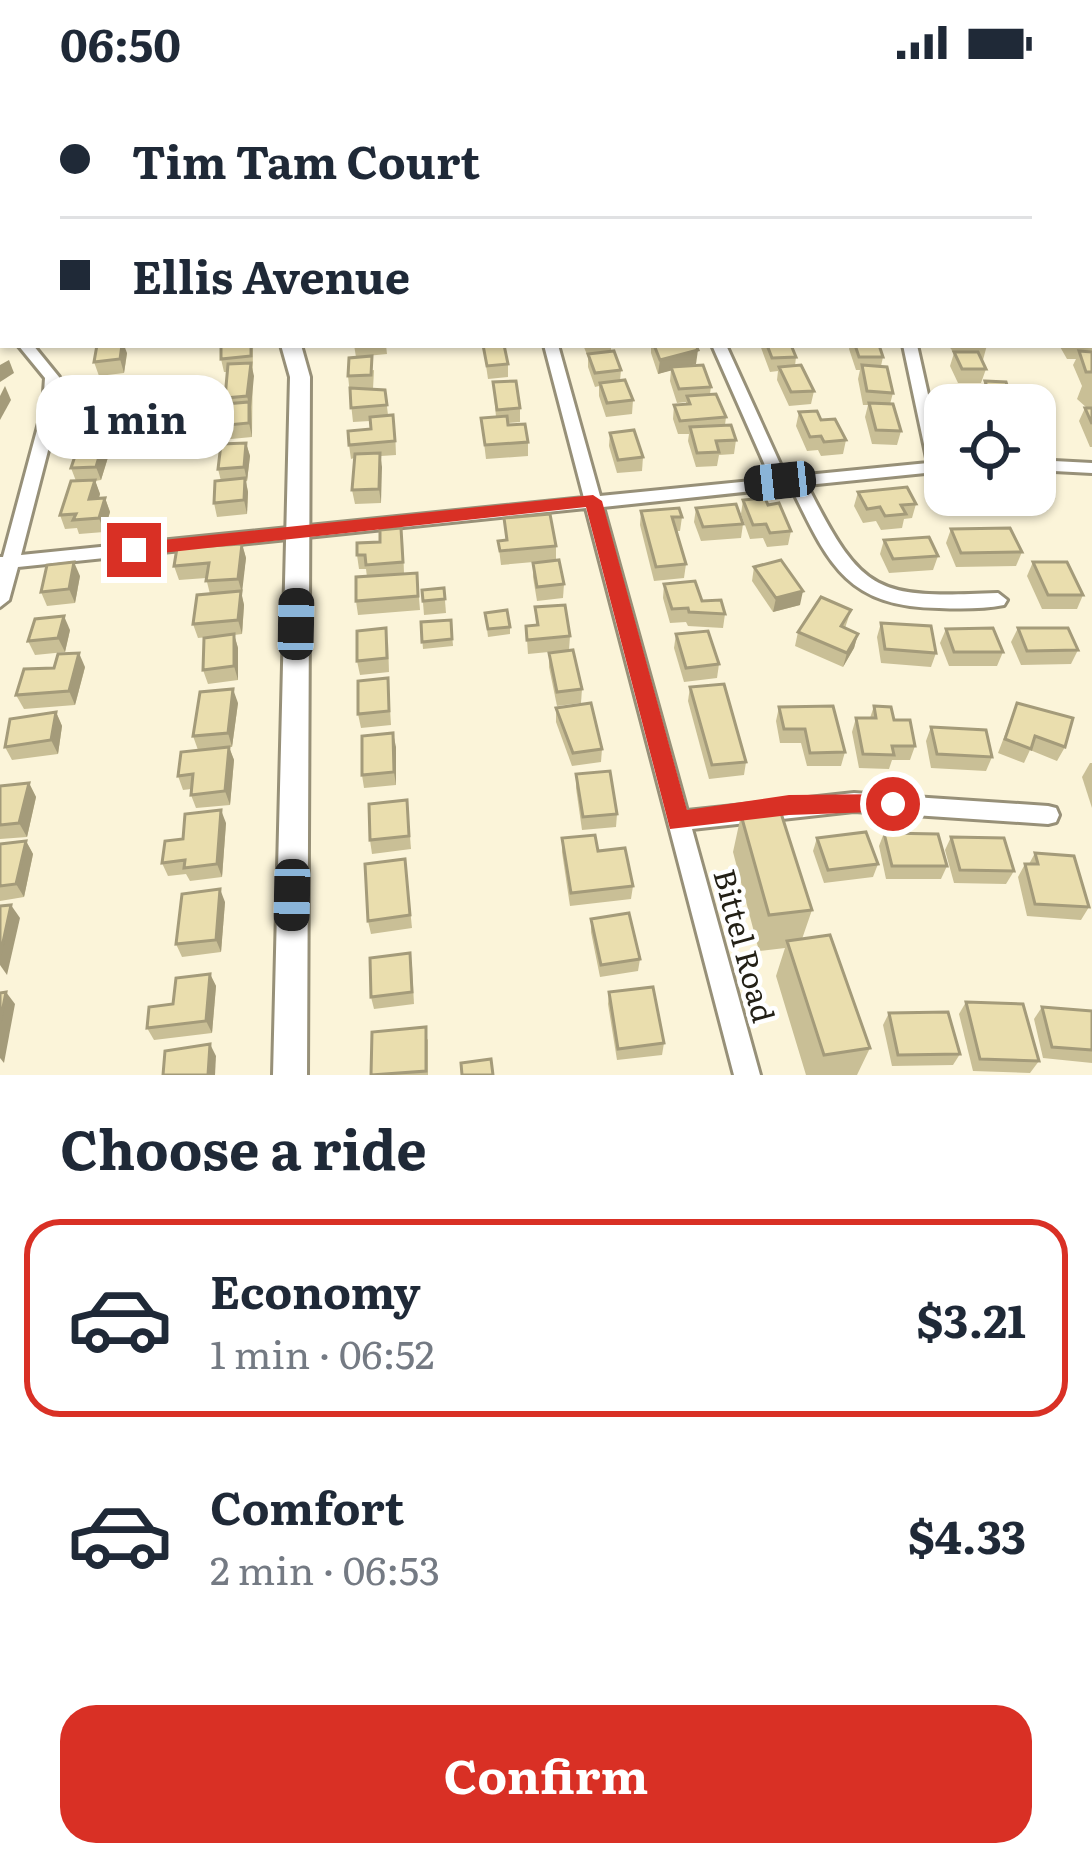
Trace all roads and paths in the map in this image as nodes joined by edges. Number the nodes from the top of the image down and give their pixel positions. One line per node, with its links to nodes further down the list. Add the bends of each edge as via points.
1 (28, 348): 13 (street, via 52,377 51,408)
2 (292, 348): 12 (street, via 299,376)
3 (552, 348): 11 (street, Bittel Road)
4 (721, 348): 10 (street)
5 (911, 348): 6 (street)
6 (924, 400)
7 (1056, 466): 9 (street)
8 (924, 468): 10 (street)
9 (1092, 468)
10 (788, 480): 11 (street); 15 (street, via 837,557 876,595 915,604)
11 (593, 501): 12 (street); 17 (street, Bittel Road)
12 (298, 534): 13 (street); 18 (street)
13 (5, 562): 14 (street)
14 (0, 600)
15 (998, 600)
16 (1048, 815): 17 (street, via 854,802)
17 (678, 821): 19 (street, Bittel Road)
18 (290, 1075)
19 (747, 1075)

